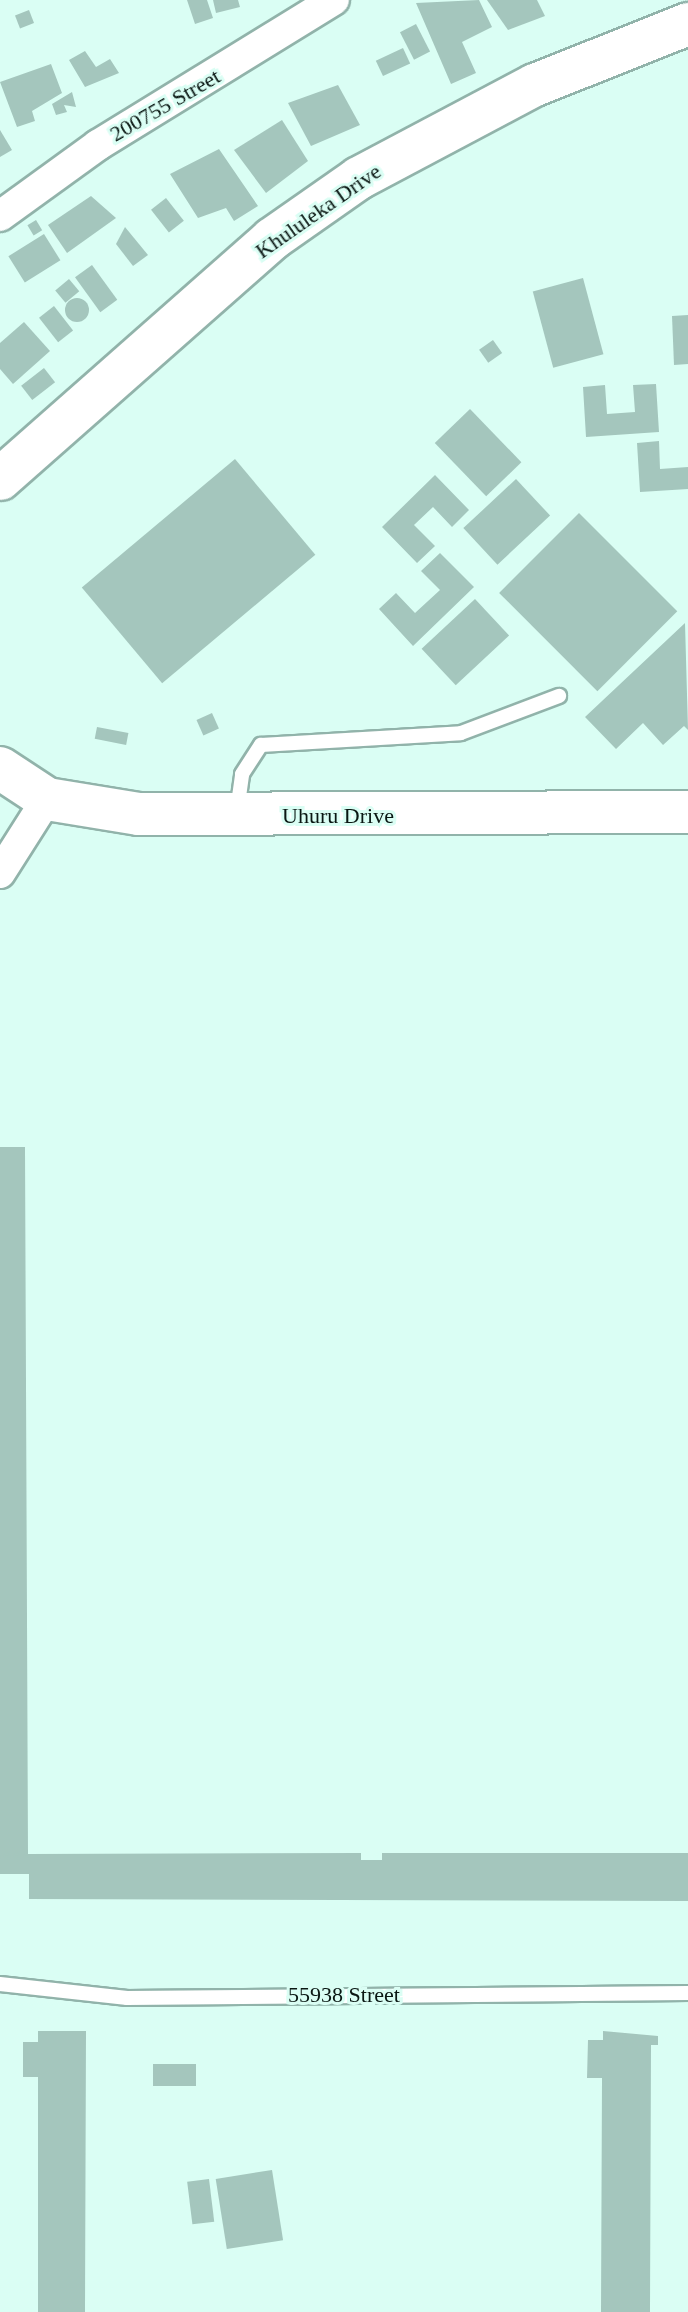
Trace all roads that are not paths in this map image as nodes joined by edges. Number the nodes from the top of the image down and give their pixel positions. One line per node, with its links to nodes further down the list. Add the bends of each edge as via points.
1 (334, 0): 3 (street, 200755 Street, via 98,145)
2 (688, 24): 4 (street, Khululeka Drive, via 535,85 359,178 272,239)
3 (0, 216)
4 (0, 479)
5 (559, 696): 9 (lane, via 461,733 261,745 242,774)
6 (0, 768): 7 (street, Uhuru Drive)
7 (47, 799): 9 (street, Uhuru Drive, via 92,810); 10 (street)
8 (688, 812): 9 (street, Uhuru Drive)
9 (237, 817)
10 (0, 873)
11 (0, 1984): 12 (lane, 55938 Street, via 127,1998)
12 (688, 1993)

